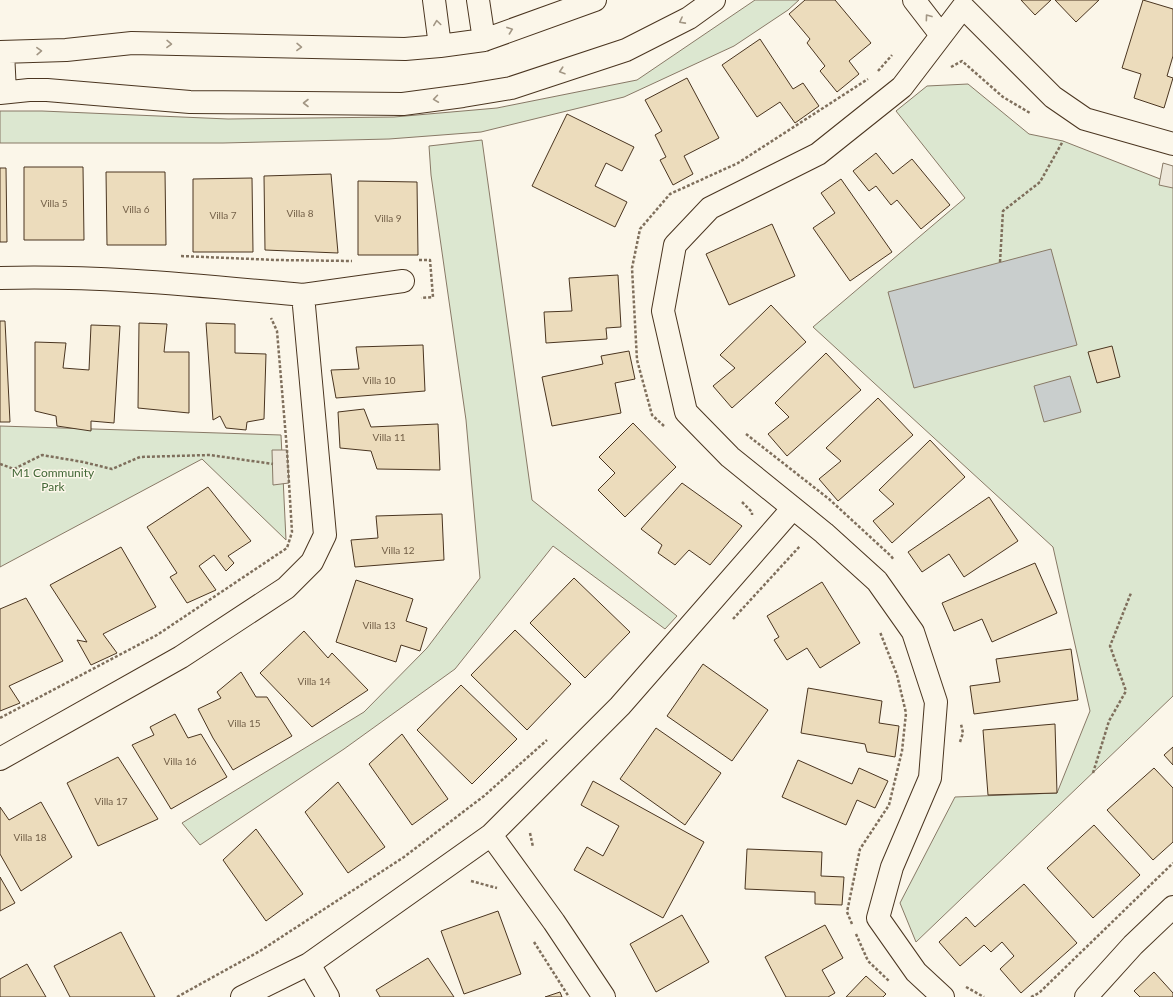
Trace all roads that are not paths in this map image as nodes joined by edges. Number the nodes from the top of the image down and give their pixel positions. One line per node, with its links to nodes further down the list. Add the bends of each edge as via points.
1 (434, 0): 9 (street, one-way to 1)
2 (478, 0): 8 (street)
3 (595, 0): 8 (street, one-way to 3)
4 (714, 0): 11 (street, one-way to 11, via 689,18 626,50 511,88 403,104 190,102 47,90)
5 (914, 0): 7 (street, one-way to 5)
6 (959, 4): 7 (street); 12 (street, via 1053,98 1085,119)
7 (941, 35): 16 (street, via 902,87 818,154 710,208 675,245 663,311 686,412 730,457)
8 (484, 40): 9 (street)
9 (440, 46): 10 (street, one-way to 9, via 66,50 132,43 405,49)
10 (1, 52): 11 (street)
11 (3, 92)
12 (1173, 144)
13 (0, 278): 15 (street, via 148,281)
14 (403, 281): 15 (street)
15 (303, 295): 17 (street, via 324,535 312,562 286,588 181,657)
16 (793, 508): 18 (street, via 620,706); 24 (street, via 878,581 913,632 936,702 930,778 892,867 878,918 916,972)
17 (0, 759)
18 (491, 835): 20 (street); 23 (street)
19 (1173, 907): 25 (street, via 1133,945)
20 (309, 964): 21 (street); 22 (street)
21 (242, 997)
22 (328, 997)
23 (604, 997)
24 (943, 997)
25 (1086, 997)

